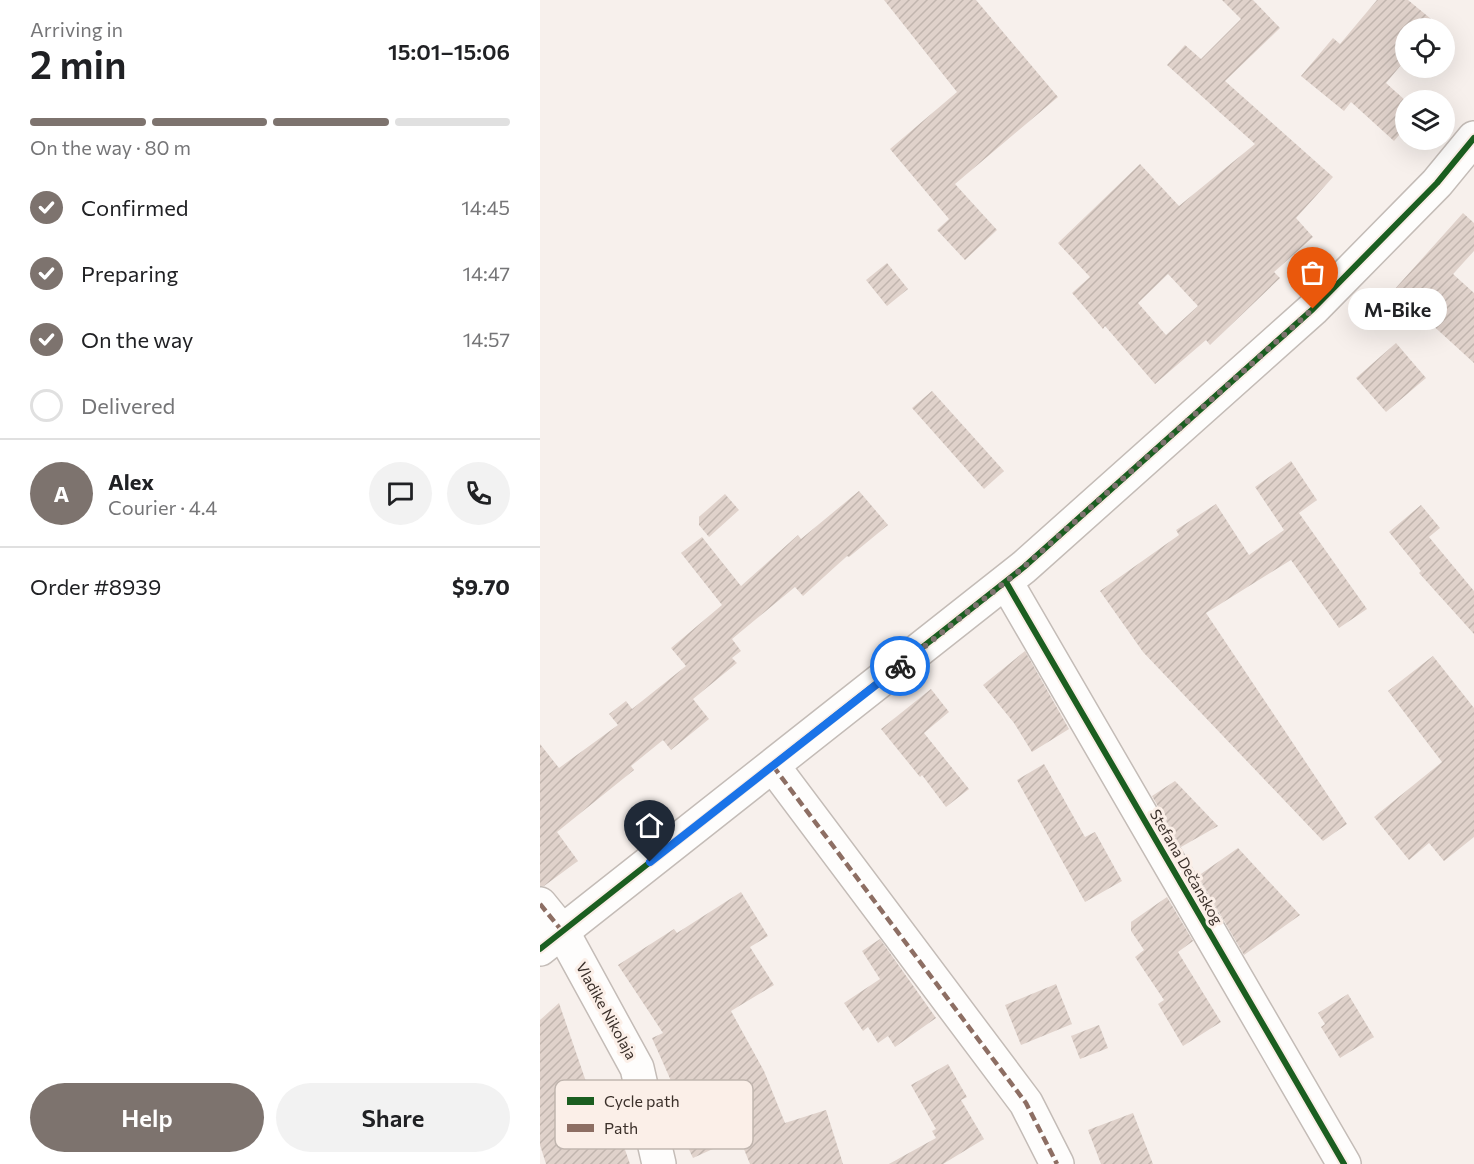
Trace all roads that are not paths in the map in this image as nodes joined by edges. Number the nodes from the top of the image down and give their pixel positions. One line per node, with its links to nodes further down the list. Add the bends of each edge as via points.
1 (1474, 138): 2 (street, via 1437,183 1313,309)
2 (1006, 582): 3 (street); 10 (street, Stefana Dečanskog)
3 (773, 766): 5 (street); 9 (street, via 1026,1103)
4 (540, 904): 5 (street, Vladike Nikolaja)
5 (551, 940): 6 (street, Vladike Nikolaja, via 637,1068)
6 (640, 1080)
7 (656, 1149): 8 (street, Vladike Nikolaja)
8 (659, 1164)
9 (1057, 1164)
10 (1344, 1164)

